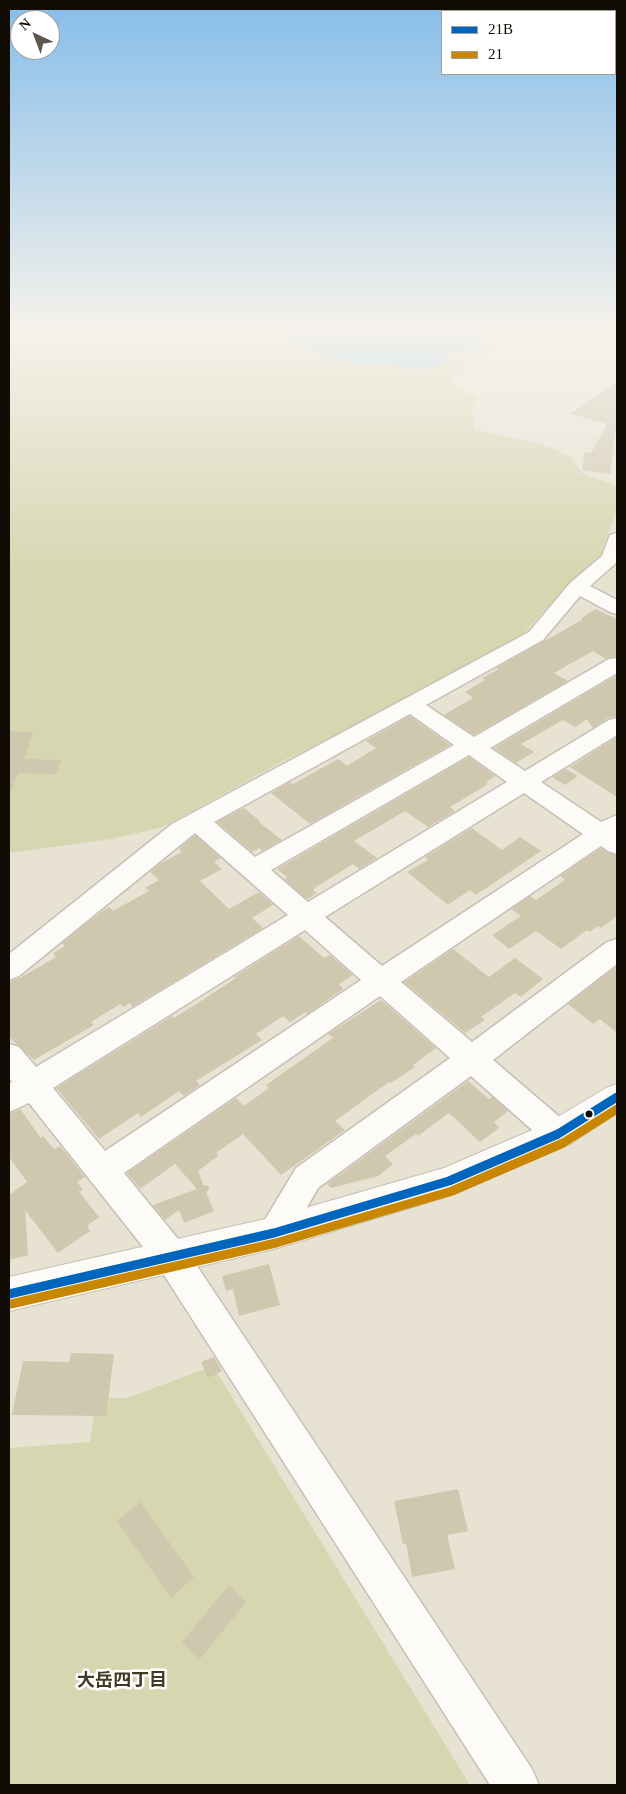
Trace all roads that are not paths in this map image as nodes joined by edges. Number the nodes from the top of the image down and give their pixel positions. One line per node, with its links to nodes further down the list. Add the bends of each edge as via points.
1 (616, 545): 2 (street, via 611,558)
2 (578, 587): 3 (street); 5 (street, via 536,636)
3 (617, 608)
4 (617, 664): 7 (street)
5 (411, 705): 7 (street); 9 (street)
6 (617, 725): 8 (street)
7 (472, 746): 8 (street); 11 (street)
8 (524, 782): 10 (street); 12 (street)
9 (197, 821): 11 (street); 14 (street, via 174,835)
10 (612, 834): 15 (street)
11 (253, 869): 12 (street)
12 (307, 915): 15 (street); 18 (street)
13 (617, 949): 17 (street)
14 (9, 969)
15 (381, 980): 17 (street); 21 (street)
16 (9, 1056): 18 (street)
17 (472, 1059): 20 (street); 22 (street, via 306,1178)
18 (21, 1092): 21 (street)
19 (617, 1097): 20 (main road)
20 (558, 1134): 22 (main road, via 449,1181)
21 (103, 1170): 23 (street)
22 (274, 1232): 23 (main road)
23 (171, 1256): 24 (main road); 25 (street)
24 (9, 1294)
25 (516, 1785)

